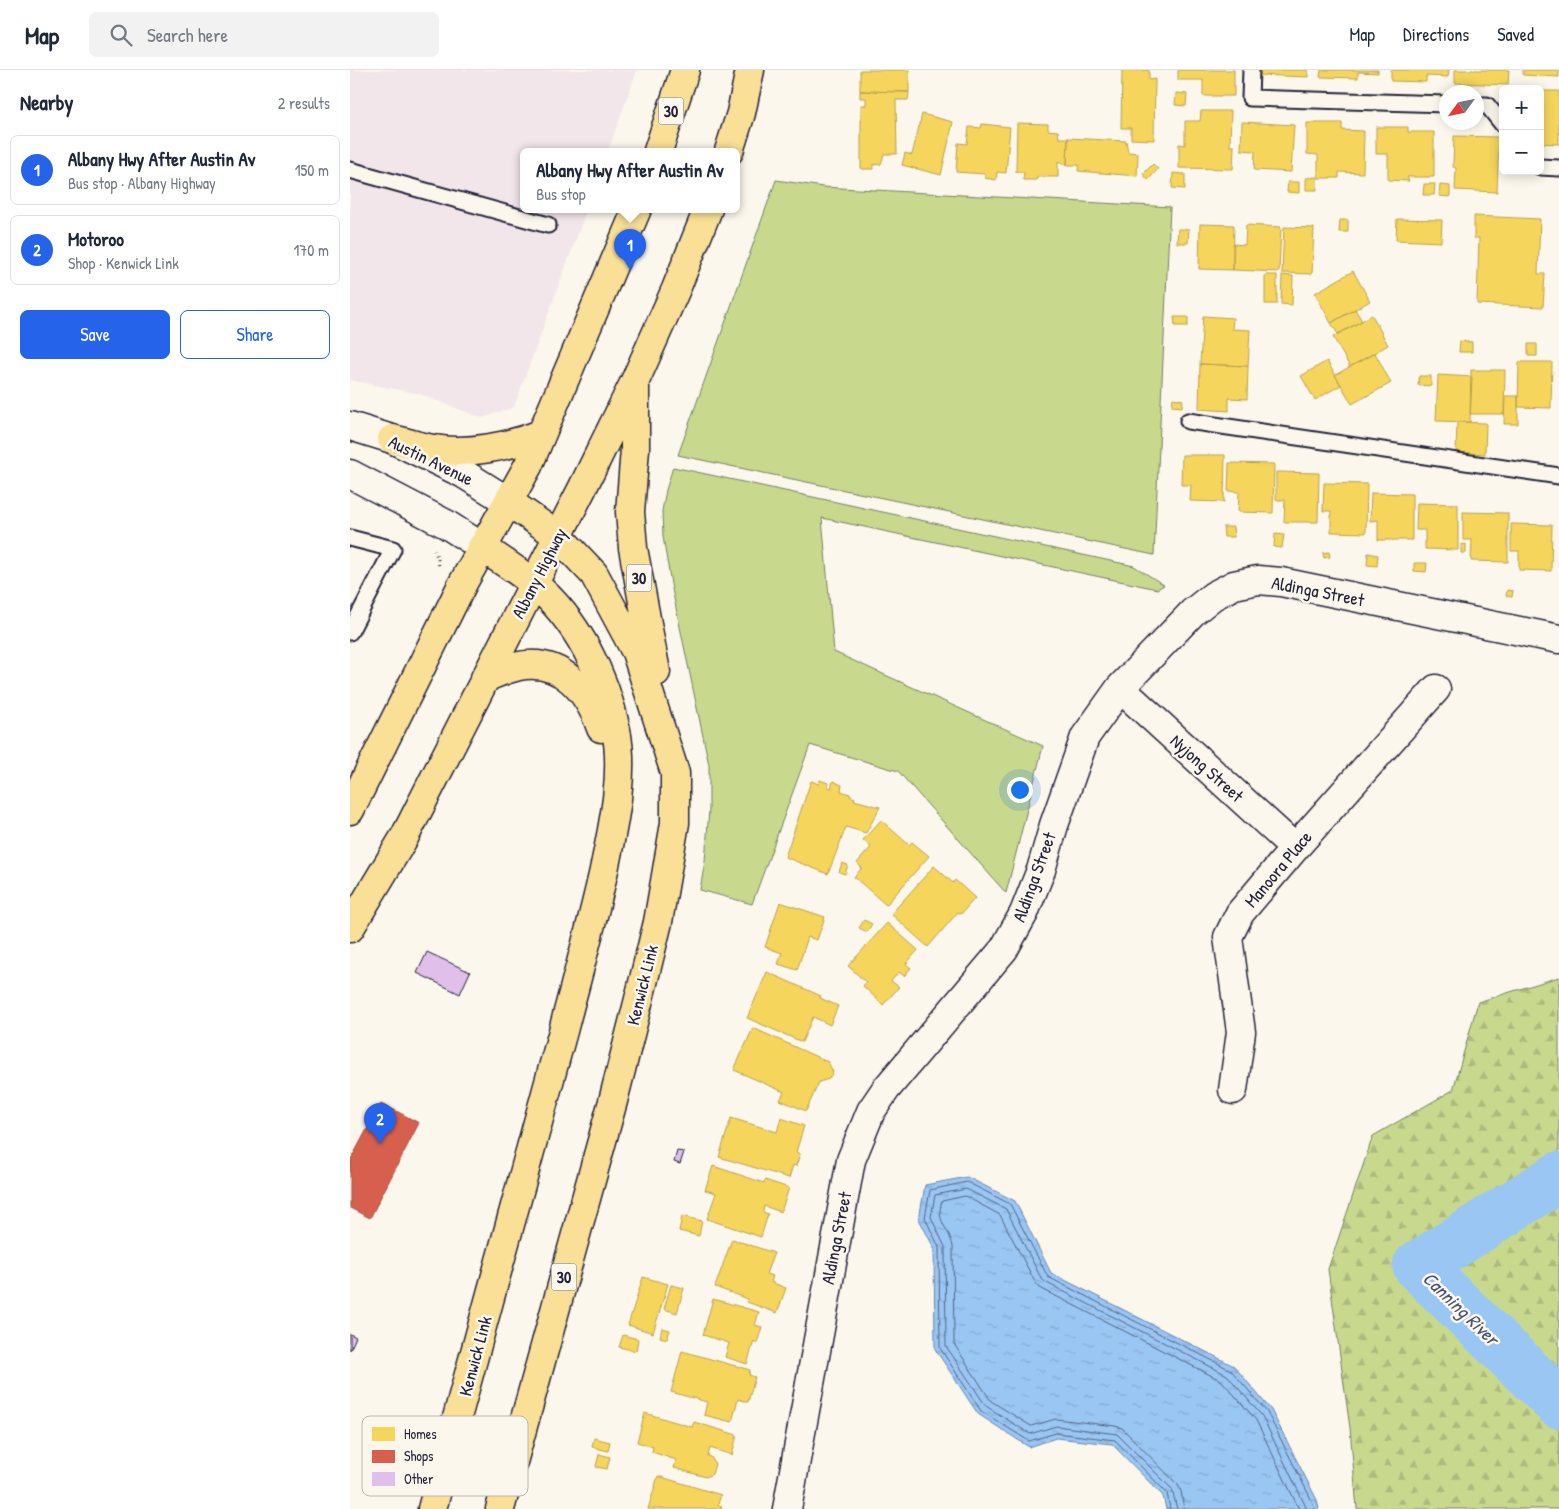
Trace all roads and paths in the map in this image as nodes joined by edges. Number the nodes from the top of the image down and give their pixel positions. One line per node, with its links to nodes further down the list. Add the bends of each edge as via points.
1 (685, 70): 7 (highway, 30)
2 (750, 70): 8 (highway)
3 (1250, 70): 4 (lane, via 1250,98)
4 (1439, 104)
5 (1484, 105): 6 (lane)
6 (1499, 120)
7 (659, 148)
8 (730, 148)
9 (1544, 168): 10 (lane)
10 (1559, 168)
11 (350, 170): 14 (lane)
12 (635, 213): 18 (highway)
13 (706, 213): 15 (highway, Albany Highway / 30)
14 (548, 225)
15 (635, 380): 23 (highway, Albany Highway / 30); 34 (highway, 30, via 635,449 630,512 633,548)
16 (1188, 421): 21 (lane)
17 (350, 426): 19 (street, Austin Avenue)
18 (541, 434): 19 (highway, via 502,447 464,450 435,450); 22 (highway)
19 (392, 439): 22 (street, Austin Avenue, via 470,478)
20 (350, 474): 25 (street, via 446,524)
21 (1559, 476)
22 (509, 502): 23 (highway, Kenwick Link); 25 (highway)
23 (558, 536): 28 (highway, Albany Highway / 30); 34 (highway, Kenwick Link / 30, via 594,574 636,652)
24 (350, 538): 29 (lane, via 393,549)
25 (482, 547): 28 (highway, Kenwick Link); 36 (highway)
26 (433, 548): 27 (path)
27 (440, 573)
28 (534, 583): 31 (highway, Albany Highway); 35 (highway, Kenwick Link, via 566,617 590,655 617,732)
29 (350, 632)
30 (1559, 639): 32 (street, Aldinga Street, via 1258,580 1234,585 1213,596)
31 (486, 678): 35 (highway, via 529,665 551,668 574,682 585,694 600,722); 38 (highway, Albany Highway, via 405,836)
32 (1120, 688): 37 (street, Nyjong Street); 46 (street, Aldinga Street, via 1085,737 1041,870 1024,913 1004,949 886,1089 871,1111 851,1160)
33 (1436, 689): 37 (street, Manoora Place)
34 (675, 773): 41 (highway, Kenwick Link / 30, via 675,823 658,922 613,1101)
35 (619, 776): 40 (highway, Kenwick Link, via 613,828 592,922)
36 (350, 810)
37 (1295, 848): 39 (street, Manoora Place, via 1240,913 1228,938 1241,1032)
38 (350, 928)
39 (1233, 1090)
40 (458, 1416)
41 (526, 1416)
42 (436, 1496): 44 (highway, Kenwick Link)
43 (504, 1496): 45 (highway, Kenwick Link / 30)
44 (432, 1509)
45 (500, 1509)
46 (786, 1509)

